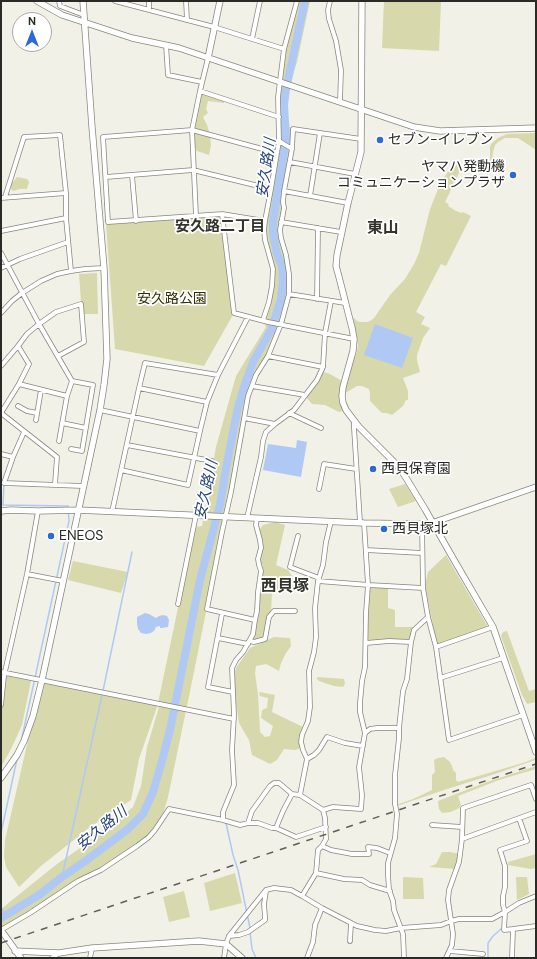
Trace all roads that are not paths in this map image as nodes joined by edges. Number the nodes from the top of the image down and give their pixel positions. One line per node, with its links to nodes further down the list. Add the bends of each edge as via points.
1 (37, 1): 12 (street)
2 (59, 1): 14 (street, via 60,6)
3 (83, 1): 14 (street)
4 (116, 1): 13 (street)
5 (149, 1): 13 (street)
6 (186, 1): 15 (street)
7 (220, 1): 17 (street)
8 (260, 1): 18 (street)
9 (297, 1): 20 (street)
10 (330, 1): 25 (street, via 329,19 341,70)
11 (362, 1): 26 (street)
12 (43, 3): 16 (street, via 62,15)
13 (149, 10): 15 (street)
14 (84, 15): 16 (street)
15 (187, 20): 17 (street)
16 (85, 22): 19 (street, via 132,38); 60 (street)
17 (214, 27): 18 (street); 21 (street)
18 (252, 39): 20 (street)
19 (166, 45): 21 (street); 22 (street, via 168,75)
20 (284, 49): 23 (street)
21 (208, 58): 22 (street); 23 (street)
22 (202, 82): 24 (street)
23 (280, 82): 25 (street); 27 (street)
24 (200, 91): 27 (street); 29 (street)
25 (340, 102): 26 (street)
26 (361, 108): 28 (street, via 414,127 440,131); 31 (street)
27 (279, 117): 32 (street)
28 (536, 128)
29 (192, 130): 34 (street); 37 (street); 40 (street, via 103,136)
30 (320, 134): 31 (street); 33 (street, via 293,129); 36 (street)
31 (361, 139): 39 (street)
32 (280, 141): 33 (street); 34 (street)
33 (291, 149): 35 (street)
34 (278, 154): 41 (street)
35 (290, 162): 36 (street); 42 (street)
36 (315, 167): 39 (street); 44 (street)
37 (193, 170): 38 (street); 41 (street); 48 (street)
38 (132, 174): 40 (street); 50 (street)
39 (355, 174): 46 (street)
40 (106, 177): 50 (street, via 108,222)
41 (271, 189): 51 (street)
42 (284, 191): 44 (street); 52 (street)
43 (66, 193): 45 (street); 45 (street, via 60,135 31,136 24,137); 49 (street)
44 (310, 196): 46 (street)
45 (3, 197)
46 (348, 203): 55 (street)
47 (222, 214): 48 (street); 51 (street); 68 (street, via 234,313)
48 (196, 216): 50 (street)
49 (66, 218): 54 (street); 56 (street)
50 (136, 221)
51 (265, 221): 69 (street, via 265,240 273,269 269,302)
52 (281, 222): 53 (street); 63 (street, via 281,238 289,274)
53 (318, 228): 55 (street); 64 (street)
54 (1, 232)
55 (341, 232): 66 (street, via 336,266)
56 (68, 242): 58 (street); 61 (street)
57 (1, 254): 58 (street)
58 (7, 265): 59 (street); 62 (street)
59 (1, 268)
60 (104, 268): 61 (street); 89 (street, via 107,359)
61 (71, 271): 62 (street, via 41,281)
62 (22, 293): 67 (street); 70 (street)
63 (289, 294): 64 (street); 71 (street)
64 (317, 299): 65 (street)
65 (331, 301): 66 (street); 72 (street)
66 (345, 303): 73 (street)
67 (1, 313)
68 (248, 317): 69 (street); 79 (street)
69 (263, 320): 71 (street)
70 (39, 324): 74 (street); 75 (street); 75 (street, via 56,312 81,304 84,342)
71 (281, 324): 72 (street); 76 (street)
72 (325, 333): 73 (street); 78 (street)
73 (354, 339): 96 (street, via 342,393 346,410)
74 (18, 346): 77 (street); 81 (street, via 28,364)
75 (58, 356): 80 (street)
76 (268, 356): 78 (street); 82 (street)
77 (1, 366)
78 (323, 367): 86 (street)
79 (218, 375): 83 (street, via 145,363); 87 (street)
80 (72, 381): 85 (street); 99 (street, via 93,385)
81 (19, 384): 84 (street); 91 (street)
82 (252, 386): 86 (street); 94 (street)
83 (139, 388): 87 (street); 93 (street)
84 (42, 390): 85 (street); 90 (street)
85 (67, 396): 97 (street)
86 (305, 396): 92 (street)
87 (207, 402): 101 (street)
88 (18, 406): 90 (street, via 27,411)
89 (100, 410): 93 (street); 114 (street)
90 (37, 412): 95 (street)
91 (1, 413): 102 (street)
92 (289, 414): 98 (street); 100 (street)
93 (133, 417): 101 (street); 104 (street)
94 (244, 418): 98 (street); 122 (street)
95 (36, 420)
96 (354, 421): 110 (street); 127 (street, via 400,469)
97 (62, 423): 99 (street); 103 (street)
98 (275, 424): 123 (street, via 266,432 263,441)
99 (86, 428): 105 (street, via 82,451)
100 (320, 428)
101 (200, 431): 108 (street)
102 (24, 432): 107 (street); 113 (street, via 57,457)
103 (59, 441)
104 (127, 445): 108 (street); 111 (street)
105 (71, 449)
106 (1, 454): 107 (street)
107 (13, 457): 112 (street)
108 (194, 457): 109 (street); 111 (street, via 188,485)
109 (212, 461)
110 (356, 469): 116 (street, via 324,464); 126 (street)
111 (121, 470): 120 (street)
112 (2, 483): 113 (street)
113 (55, 484): 114 (street)
114 (83, 486): 117 (street)
115 (536, 487): 127 (street)
116 (319, 489)
117 (78, 510): 119 (street); 120 (street); 134 (street)
118 (1, 511): 119 (street)
119 (38, 511): 132 (street)
120 (112, 512): 121 (street)
121 (196, 515): 122 (street); 137 (street)
122 (225, 516): 123 (street); 139 (street, via 207,609)
123 (247, 518): 124 (street)
124 (257, 518): 125 (street); 141 (street, via 261,548 258,559 261,571)
125 (331, 521): 126 (street); 133 (street)
126 (362, 522): 128 (street); 130 (street)
127 (432, 522): 128 (street); 142 (street)
128 (422, 524): 131 (street)
129 (298, 536): 133 (street, via 290,567)
130 (366, 550): 131 (street); 135 (street)
131 (422, 553): 136 (street)
132 (27, 574): 134 (street); 149 (street)
133 (318, 579): 135 (street); 160 (street, via 316,637 309,671 310,707 301,742)
134 (63, 581): 151 (street)
135 (368, 585): 136 (street); 146 (street)
136 (424, 588): 140 (street)
137 (178, 604)
138 (295, 610): 145 (street, via 274,611 269,617 265,639)
139 (222, 614): 141 (street); 143 (street)
140 (428, 617): 144 (street, via 414,630); 147 (street)
141 (255, 620): 145 (street)
142 (493, 627): 147 (street); 148 (street)
143 (218, 638): 145 (street); 152 (street, via 208,687)
144 (411, 642): 146 (street); 156 (street)
145 (249, 643): 152 (street, via 232,668)
146 (366, 643): 157 (street, via 360,703)
147 (436, 647): 150 (street)
148 (503, 658): 150 (street); 154 (street)
149 (3, 672): 151 (street); 153 (street)
150 (440, 678): 154 (street, via 449,740)
151 (42, 680): 155 (street); 161 (street, via 24,741)
152 (233, 692): 155 (street)
153 (1, 705)
154 (523, 715): 159 (street)
155 (234, 719): 168 (street, via 234,785 223,812)
156 (399, 728): 157 (street, via 370,729); 176 (street, via 395,775 397,814 395,838)
157 (365, 733): 158 (street)
158 (363, 746): 160 (street, via 327,737 319,750); 165 (street, via 359,767 361,809 333,807)
159 (536, 752)
160 (307, 759): 163 (street)
161 (2, 776)
162 (292, 794): 163 (street); 169 (street, via 279,783 274,783 252,811); 173 (street)
163 (300, 795): 165 (street)
164 (536, 799): 172 (street, via 531,785 463,808)
165 (323, 810): 171 (street)
166 (536, 812): 167 (street)
167 (519, 818): 174 (street); 183 (street, via 527,841 500,850 505,866)
168 (223, 820): 169 (street, via 240,825); 188 (street, via 169,809 149,837 137,846)
169 (248, 823): 173 (street)
170 (432, 825): 172 (street)
171 (326, 827): 173 (street, via 296,837); 175 (street, via 326,839)
172 (462, 827): 174 (street)
173 (276, 828)
174 (462, 839): 184 (street, via 459,862 449,890)
175 (322, 846): 176 (street, via 347,853 369,854 368,847); 177 (street, via 318,850)
176 (390, 853): 179 (street)
177 (316, 873): 179 (street, via 362,880); 180 (street)
178 (266, 890): 180 (street, via 291,890); 190 (street); 190 (street, via 264,920 248,932)
179 (390, 892): 187 (street)
180 (302, 896): 182 (street)
181 (536, 896): 183 (street)
182 (322, 908): 185 (street); 203 (street)
183 (505, 912): 184 (street, via 492,919); 189 (street, via 504,930)
184 (451, 921): 187 (street, via 441,925); 195 (street, via 453,934)
185 (351, 923): 187 (street, via 375,930); 191 (street)
186 (536, 926): 189 (street)
187 (401, 928): 204 (street)
188 (1, 930): 194 (street)
189 (513, 930): 206 (street)
190 (229, 936): 192 (street)
191 (350, 941)
192 (226, 944): 193 (street, via 200,941); 201 (street); 202 (street)
193 (92, 948): 196 (street); 200 (street)
194 (15, 951): 196 (street); 198 (street)
195 (450, 951): 197 (street); 205 (street)
196 (59, 953): 199 (street)
197 (483, 954)
198 (21, 958)
199 (52, 958)
200 (90, 958)
201 (224, 958)
202 (242, 958)
203 (307, 958)
204 (404, 958)
205 (446, 958)
206 (512, 958)

